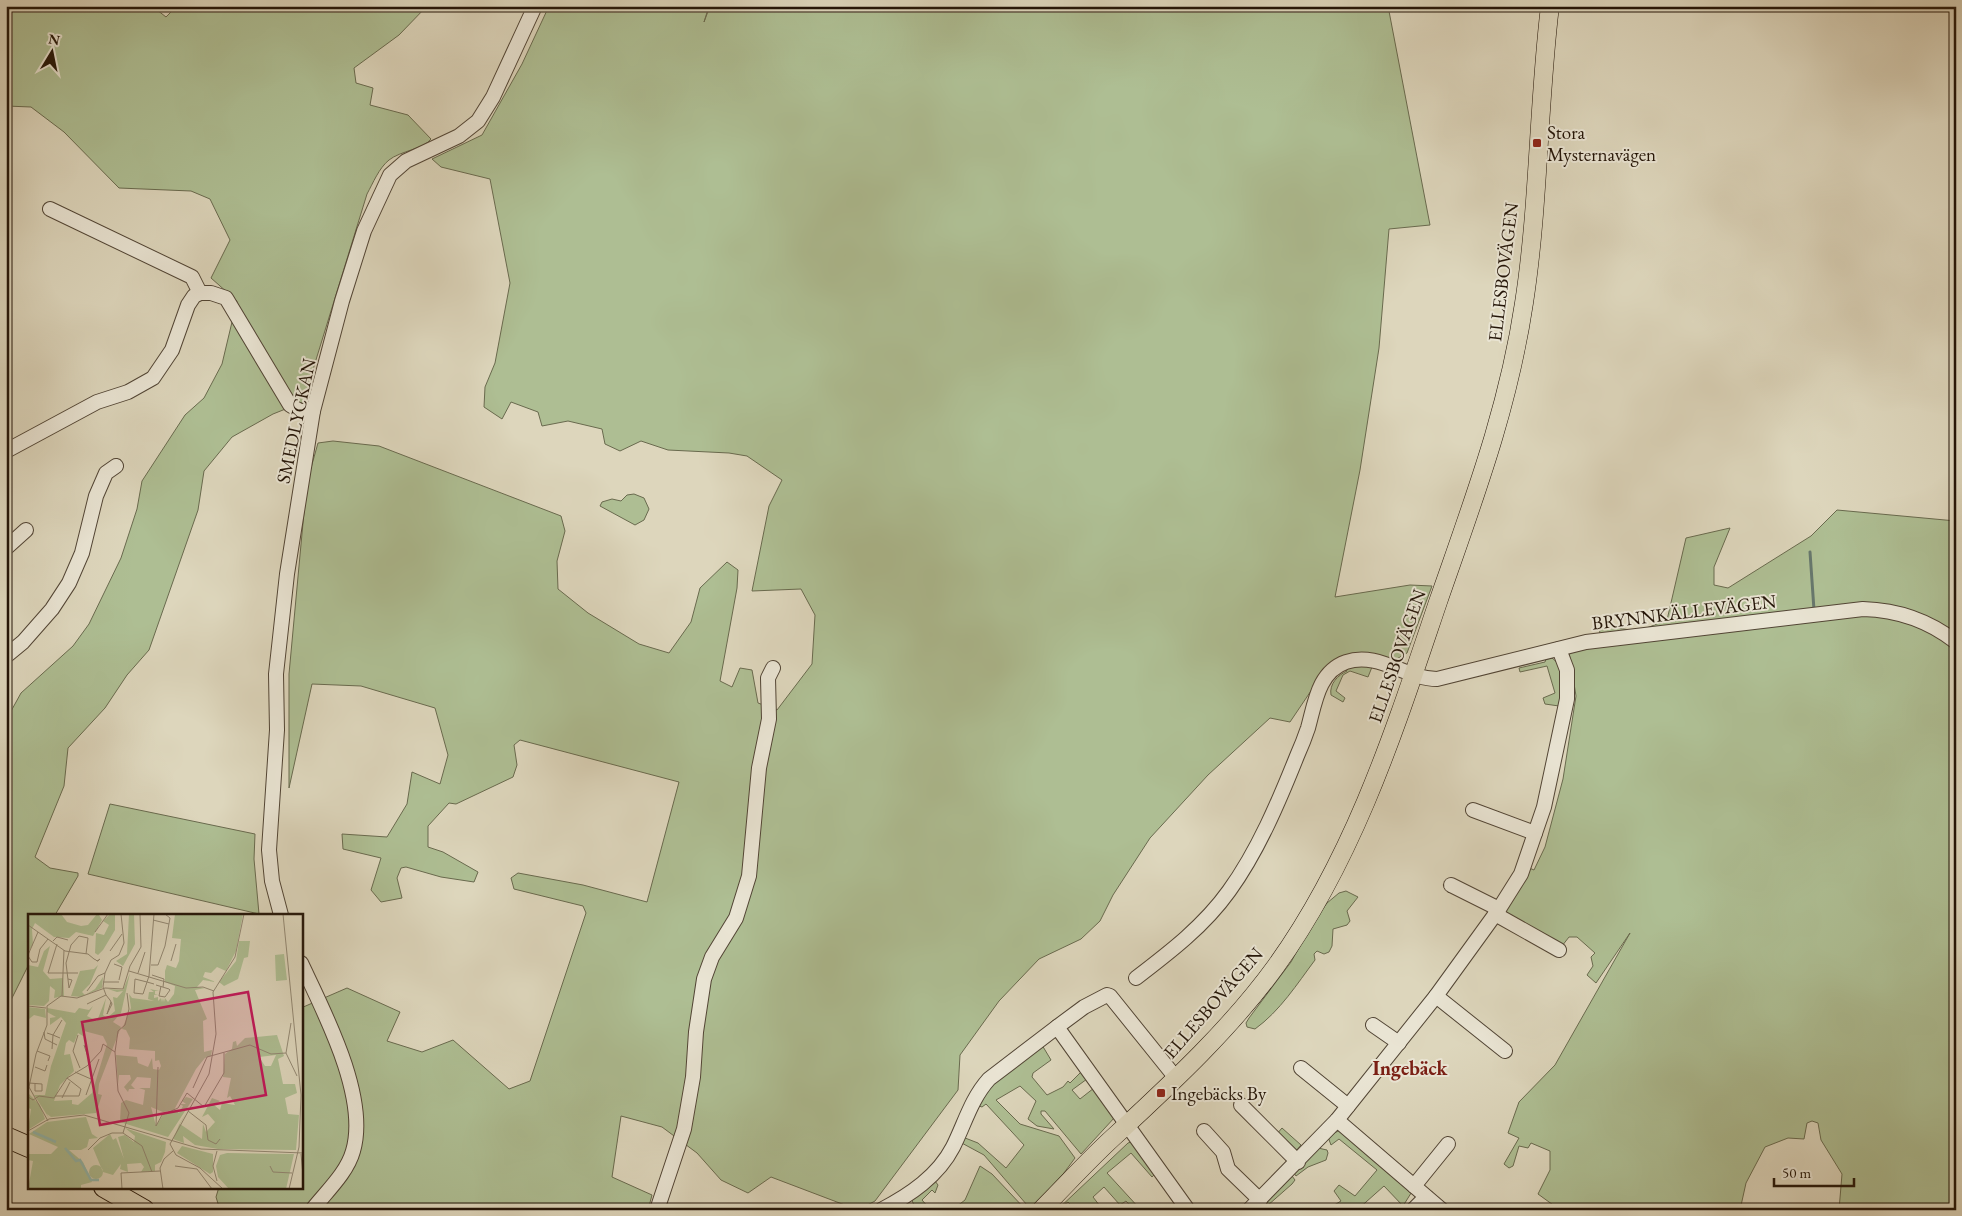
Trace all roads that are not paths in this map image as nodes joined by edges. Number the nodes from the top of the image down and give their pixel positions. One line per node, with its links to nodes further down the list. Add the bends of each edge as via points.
1 (535, 6): 5 (street, SMEDLYCKAN, via 478,121 459,136 406,161 390,175 364,231)
2 (1550, 6): 14 (main road, ELLESBOVÄGEN, via 1524,301 1512,373 1492,447)
3 (50, 209): 4 (street, via 192,277)
4 (200, 293): 5 (street, via 226,298 290,405 300,411); 6 (street, via 188,305 172,350 153,378 128,392 97,402)
5 (313, 411): 19 (street, SMEDLYCKAN, via 287,574 276,674 277,730 269,850)
6 (6, 451)
7 (116, 466): 12 (street, via 106,473 82,553 69,583 52,609)
8 (26, 530): 9 (street)
9 (6, 548)
10 (1956, 642): 11 (street, BRYNNKÄLLEVÄGEN, via 1908,615 1863,609 1586,642)
11 (1559, 649): 14 (street, BRYNNKÄLLEVÄGEN, via 1437,679); 16 (street, via 1567,670 1567,699 1552,777)
12 (6, 656)
13 (773, 668): 45 (street, via 768,678 769,719 759,768 749,876 736,918 712,957 704,979 684,1129)
14 (1414, 675): 22 (street, BRYNNKÄLLEVÄGEN, via 1365,659 1345,662 1326,676 1289,774 1230,890 1195,930); 29 (main road, ELLESBOVÄGEN, via 1360,818 1298,933 1250,1000)
15 (1473, 810): 16 (street)
16 (1535, 833): 18 (street, via 1521,874)
17 (1451, 885): 18 (street)
18 (1497, 912): 20 (street); 23 (street)
19 (281, 914)
20 (1559, 950)
21 (302, 966): 44 (street, via 347,1072 356,1123 356,1140 350,1159)
22 (1136, 978)
23 (1436, 996): 26 (street); 27 (street)
24 (1373, 1024): 26 (street)
25 (1057, 1027): 29 (street, via 1084,1007 1110,996); 33 (street); 46 (street, via 982,1087 967,1111 953,1146 936,1172)
26 (1399, 1043): 31 (street)
27 (1505, 1051)
28 (1301, 1068): 31 (street)
29 (1176, 1078): 33 (main road, ELLESBOVÄGEN)
30 (1241, 1105): 38 (street)
31 (1348, 1106): 32 (street)
32 (1337, 1120): 38 (street); 39 (street)
33 (1128, 1124): 47 (main road, ELLESBOVÄGEN); 48 (street)
34 (1204, 1131): 42 (street, via 1223,1152 1228,1169)
35 (6, 1137): 37 (highway)
36 (1448, 1144): 39 (street)
37 (28, 1147)
38 (1298, 1162): 42 (street)
39 (1414, 1186): 41 (street)
40 (106, 1188): 43 (highway)
41 (1426, 1197): 50 (street); 51 (street)
42 (1260, 1200): 49 (street)
43 (144, 1210)
44 (312, 1210)
45 (657, 1210)
46 (881, 1210)
47 (1041, 1210)
48 (1188, 1210)
49 (1249, 1210)
50 (1414, 1210)
51 (1442, 1210)

